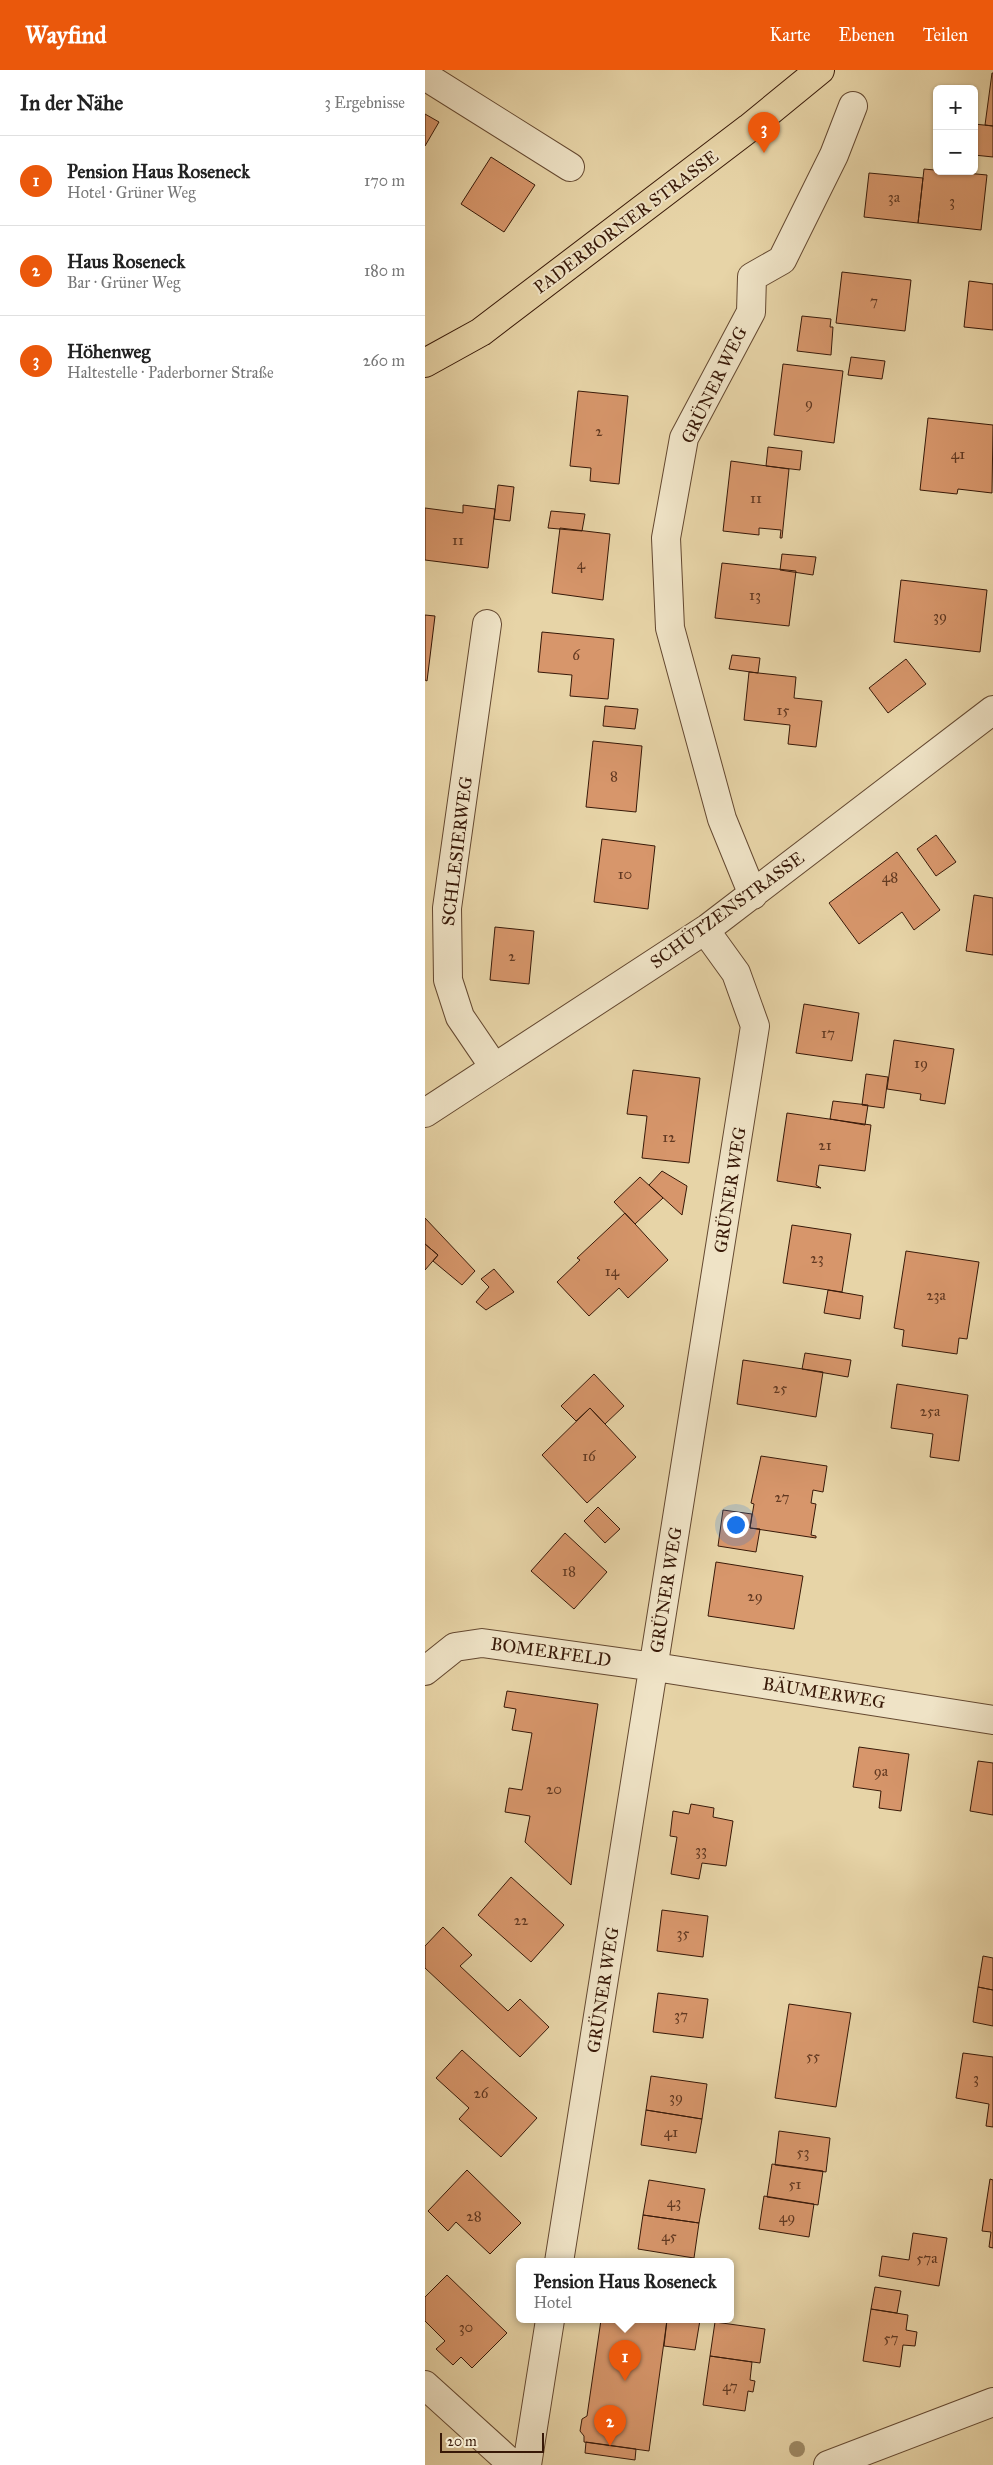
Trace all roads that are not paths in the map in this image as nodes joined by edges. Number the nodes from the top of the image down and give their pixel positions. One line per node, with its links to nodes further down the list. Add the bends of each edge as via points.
1 (820, 70): 5 (main road, PADERBORNER STRASSE, via 481,332)
2 (425, 76): 4 (street)
3 (853, 106): 8 (street, GRÜNER WEG, via 834,155 782,260 752,277 751,312 684,438 666,538 670,628 722,819)
4 (570, 167)
5 (425, 363)
6 (487, 624): 10 (street, SCHLESIERWEG, via 447,917 448,980 460,1017)
7 (993, 710): 8 (street, SCHÜTZENSTRASSE)
8 (753, 895): 9 (street, SCHÜTZENSTRASSE)
9 (705, 930): 10 (street, SCHÜTZENSTRASSE); 12 (street, GRÜNER WEG, via 736,973 755,1026)
10 (494, 1067): 11 (street, SCHÜTZENSTRASSE)
11 (425, 1113)
12 (655, 1667): 13 (street, BOMERFELD, via 482,1643 455,1648); 14 (street, BÄUMERWEG); 15 (street, GRÜNER WEG)
13 (425, 1671)
14 (993, 1720)
15 (560, 2258)
16 (550, 2323): 20 (street)
17 (425, 2385): 19 (street, via 511,2463)
18 (993, 2402): 21 (street)
19 (518, 2465)
20 (527, 2465)
21 (828, 2465)

